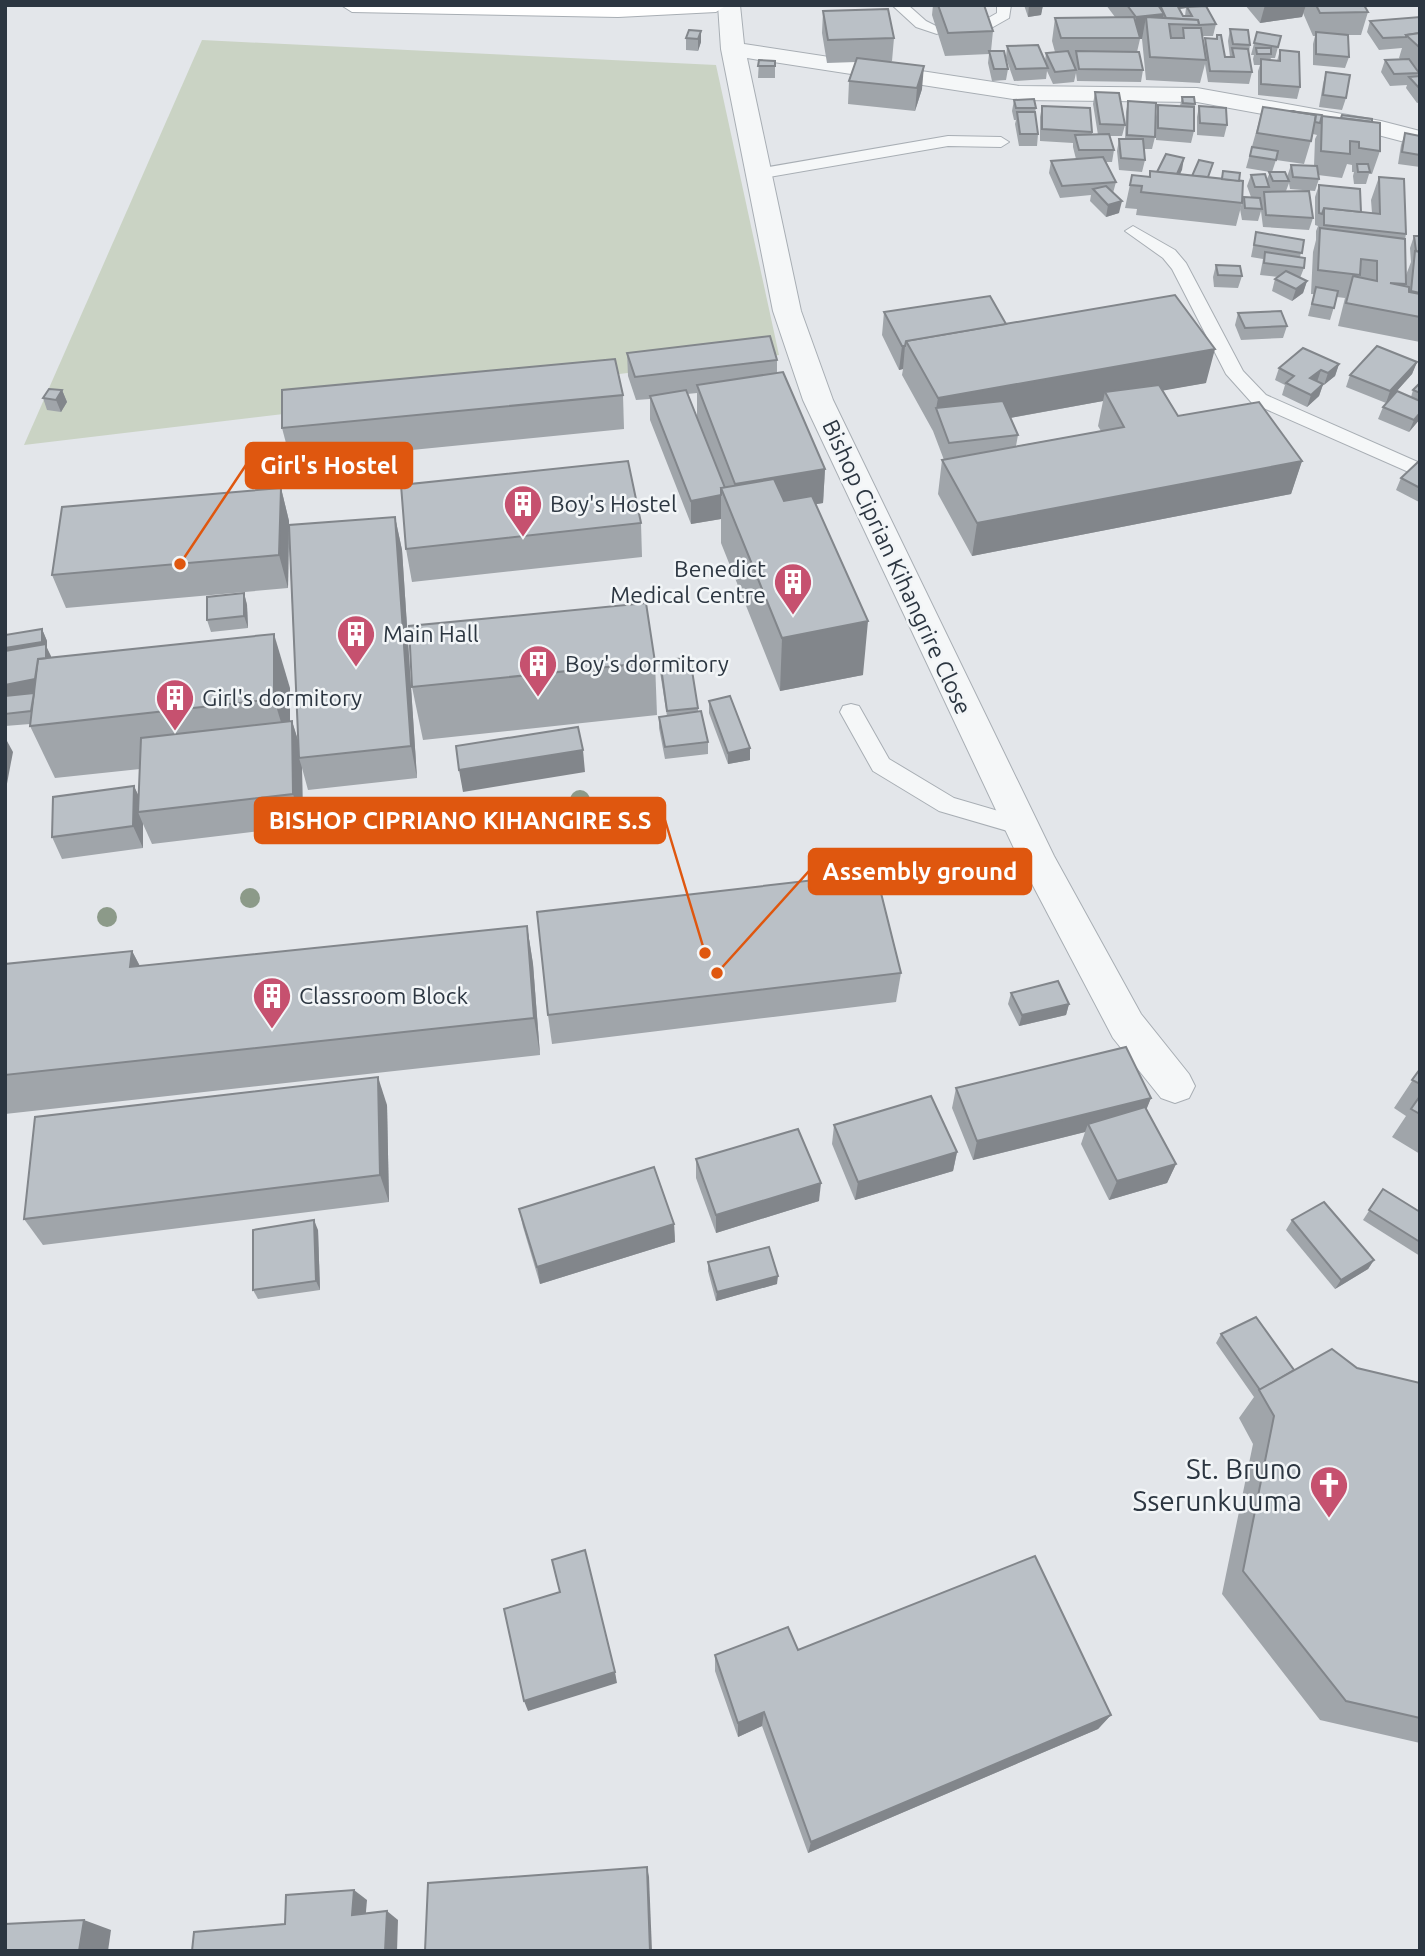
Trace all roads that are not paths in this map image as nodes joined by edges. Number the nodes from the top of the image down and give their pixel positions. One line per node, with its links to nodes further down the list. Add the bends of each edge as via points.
1 (352, 5): 2 (main road, via 618,10)
2 (716, 5)
3 (729, 5): 8 (street, Bishop Ciprian Kihangrire Close)
4 (899, 5): 7 (lane)
5 (1003, 5): 6 (lane, via 1004,15)
6 (981, 28)
7 (936, 30)
8 (733, 49): 9 (street, via 1019,93 1197,95); 11 (street, Bishop Ciprian Kihangrire Close)
9 (1420, 139)
10 (1001, 142): 11 (lane, via 947,141)
11 (757, 174): 15 (street, Bishop Ciprian Kihangrire Close, via 787,311 818,400)
12 (1133, 231): 13 (lane, via 1169,254 1180,267 1235,374 1259,399)
13 (1420, 471)
14 (851, 712): 15 (lane, via 881,765 947,805)
15 (1021, 826): 16 (street, Bishop Ciprian Kihangrire Close, via 1127,1026)
16 (1175, 1086)

